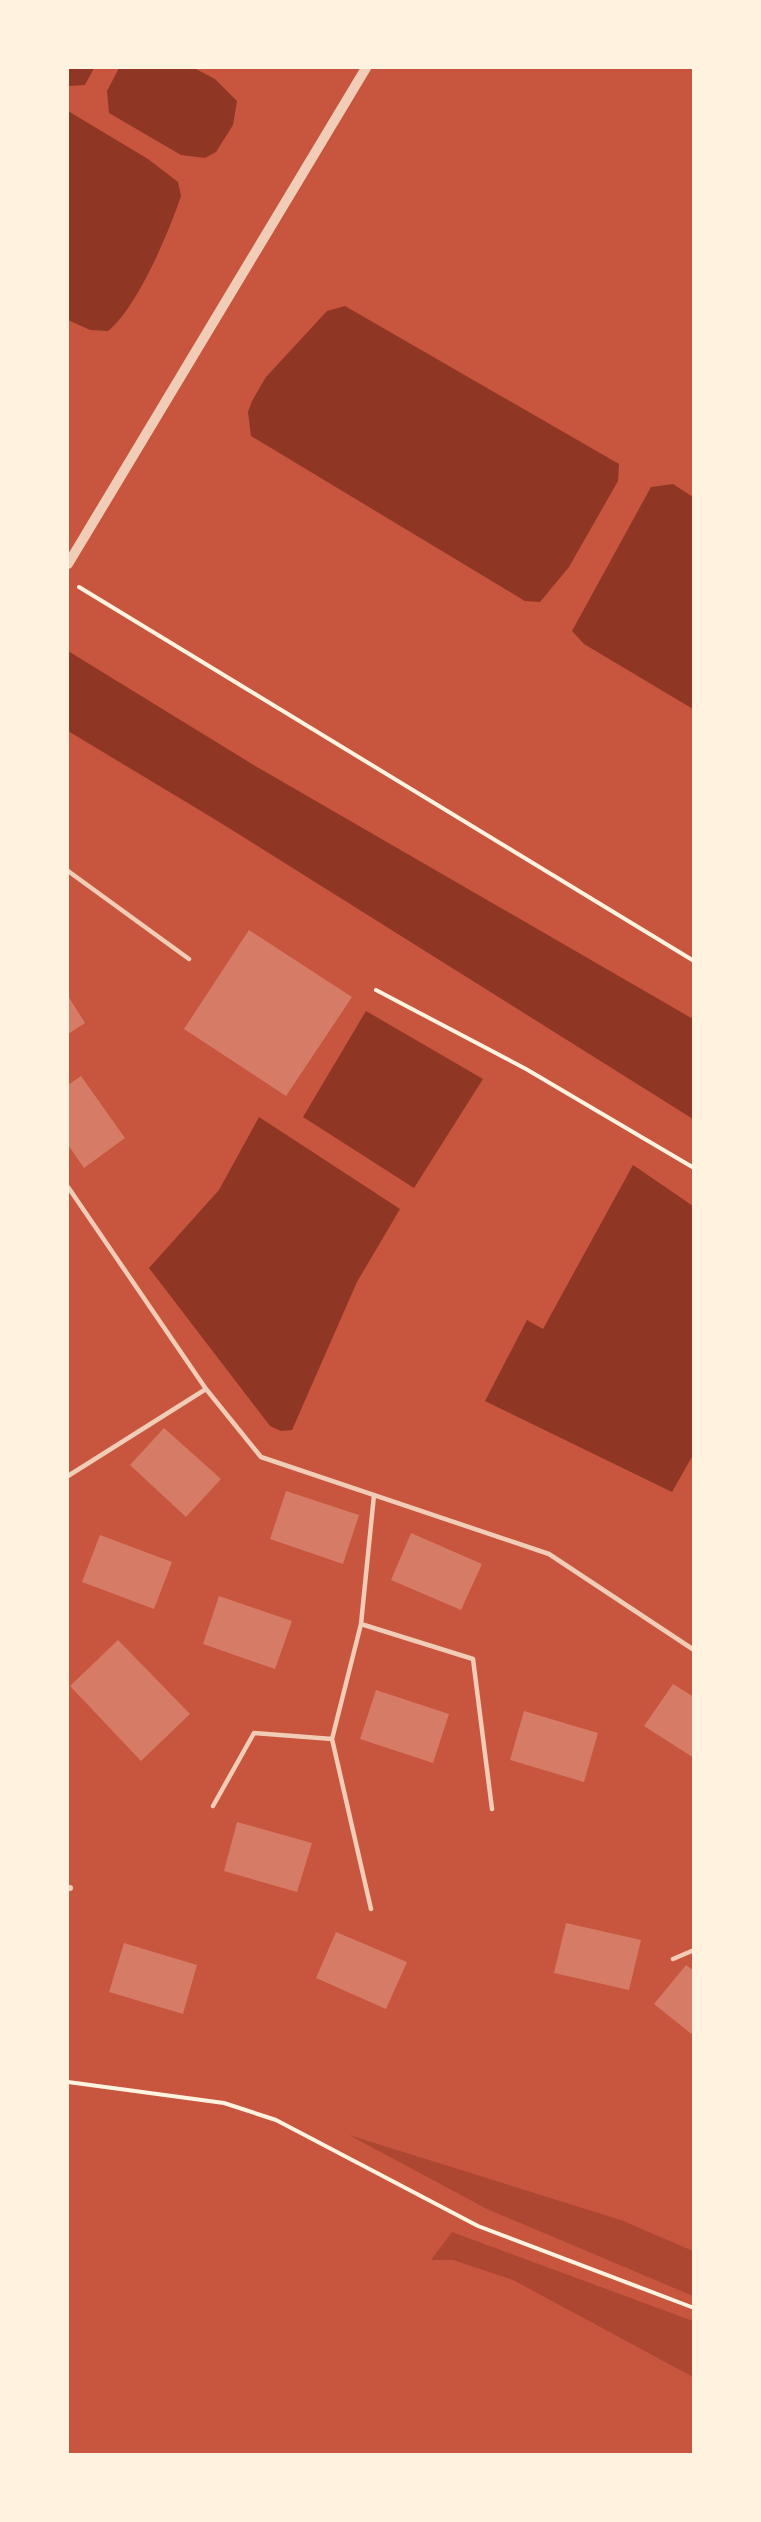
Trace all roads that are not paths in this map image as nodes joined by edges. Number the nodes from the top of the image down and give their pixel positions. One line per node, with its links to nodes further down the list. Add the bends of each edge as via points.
1 (366, 68): 2 (street)
2 (68, 564)
3 (68, 871): 4 (lane)
4 (189, 959)
5 (68, 1187): 6 (lane)
6 (206, 1389): 7 (lane); 8 (lane, via 261,1457)
7 (68, 1476)
8 (374, 1495): 9 (lane); 10 (lane, via 549,1554)
9 (361, 1624): 11 (lane); 13 (lane, via 473,1659)
10 (693, 1650)
11 (332, 1738): 12 (lane, via 254,1733); 14 (lane)
12 (213, 1806)
13 (492, 1809)
14 (371, 1909)
15 (693, 1950): 16 (lane)
16 (673, 1959)

